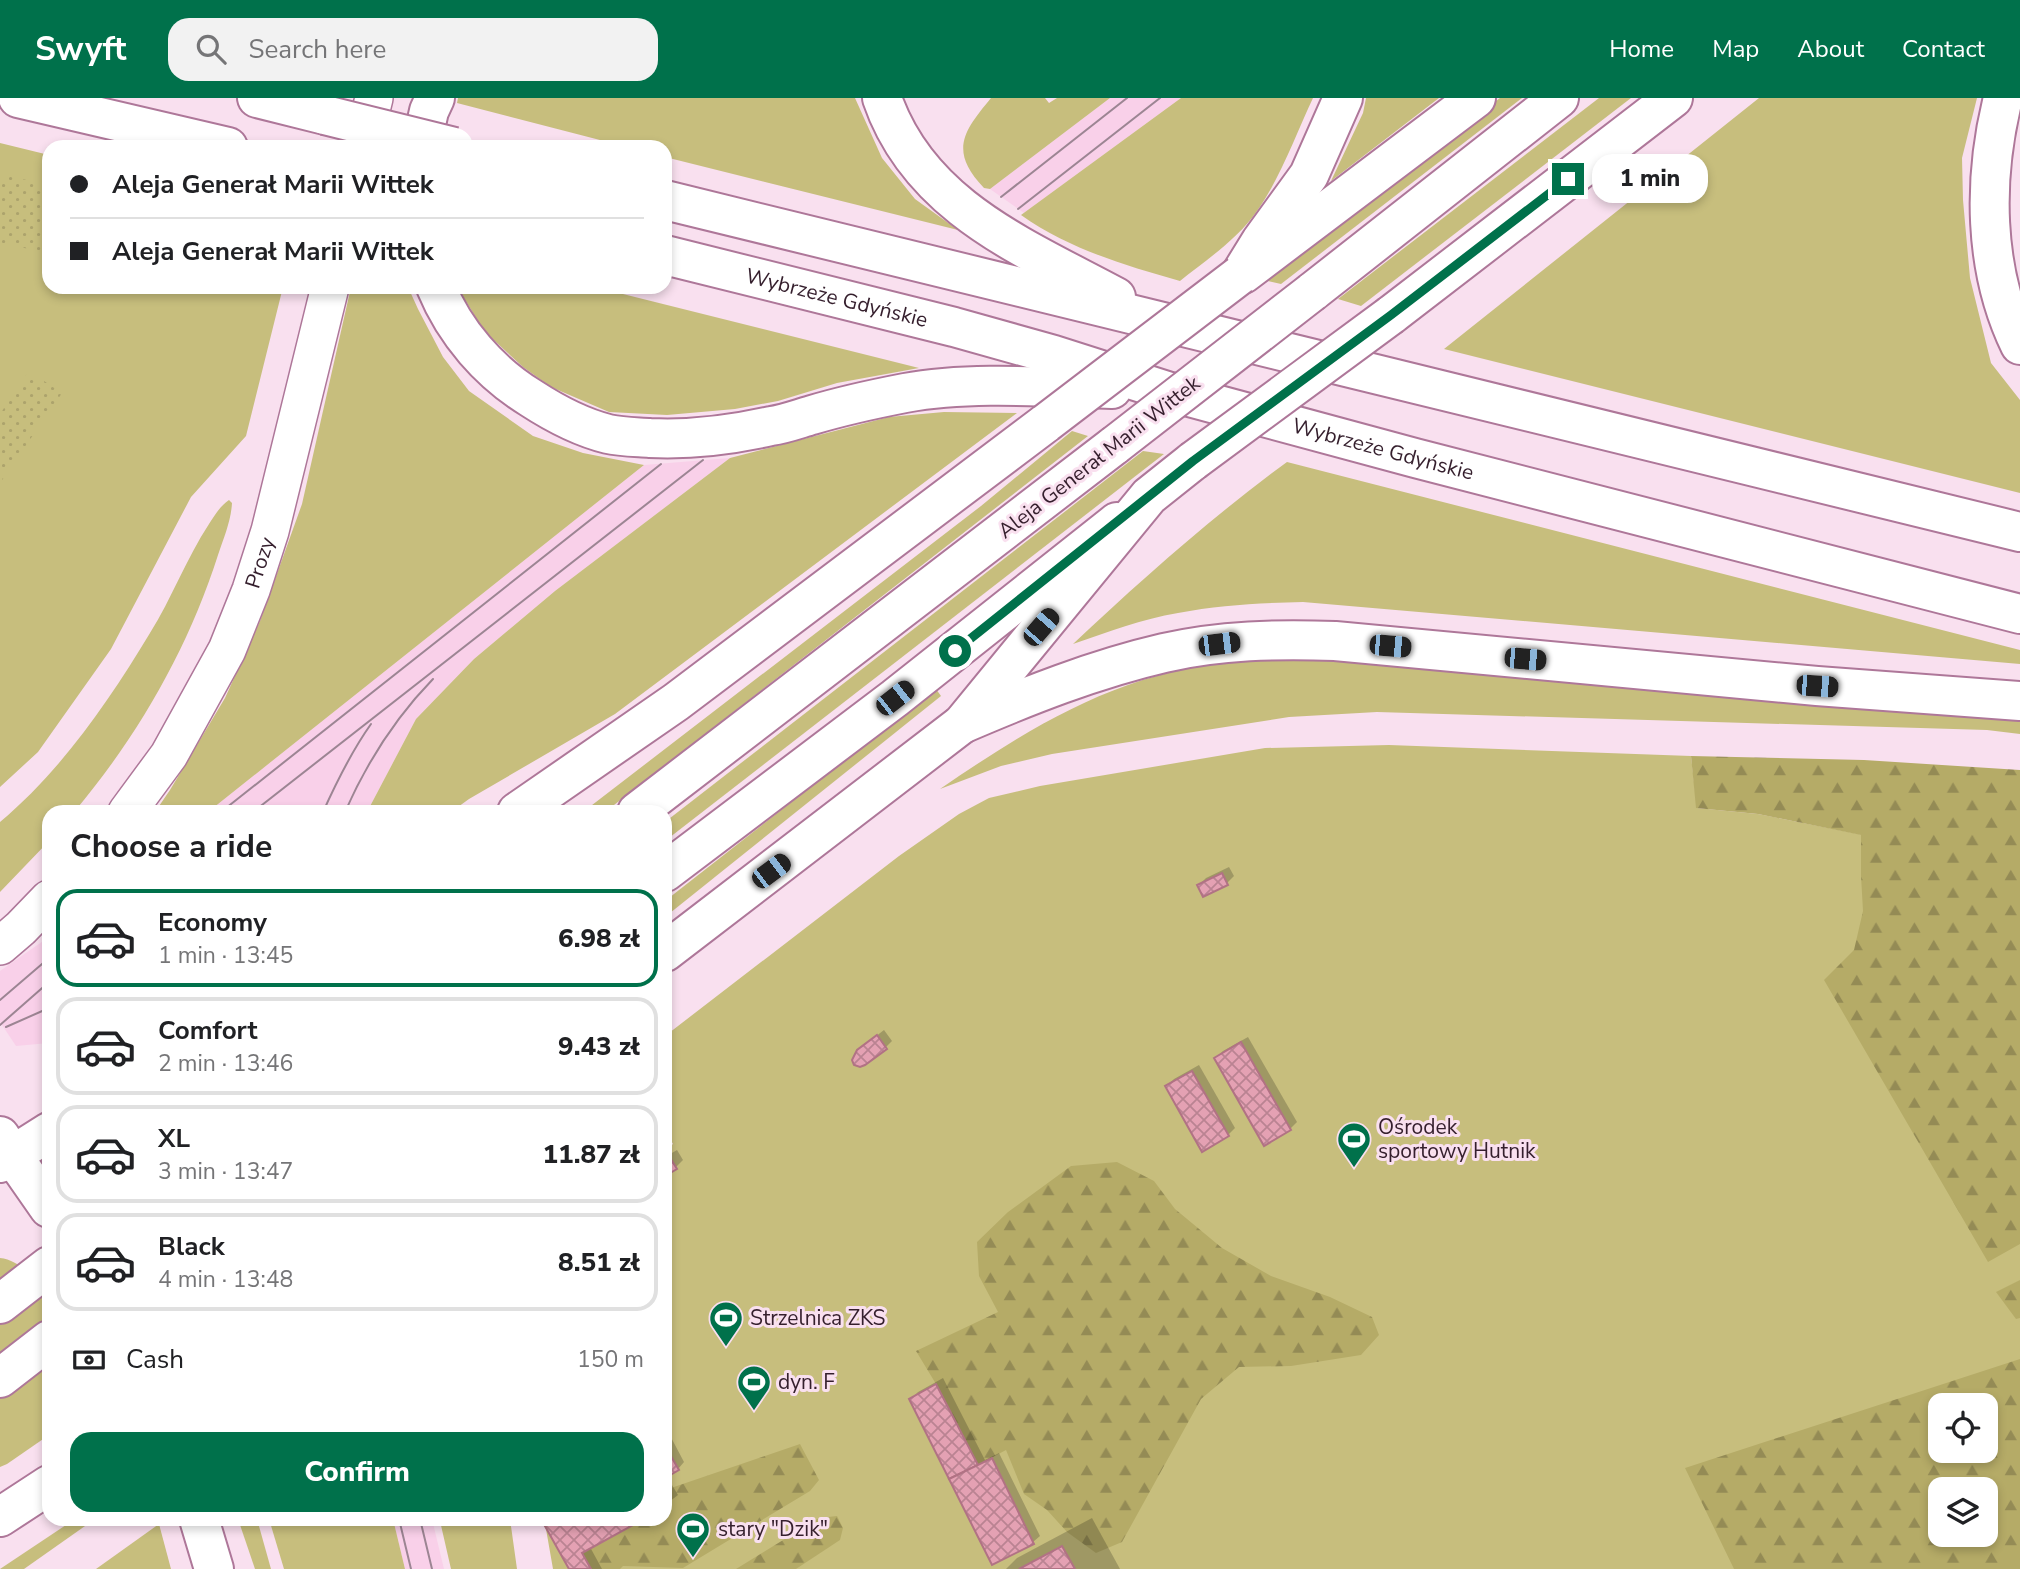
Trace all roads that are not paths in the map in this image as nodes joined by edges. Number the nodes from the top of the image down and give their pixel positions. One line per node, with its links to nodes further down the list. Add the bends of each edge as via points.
1 (18, 98): 11 (main road)
2 (257, 98): 14 (main road, bridge)
3 (374, 98): 12 (street)
4 (435, 98): 13 (main road)
5 (882, 98): 20 (main road, via 921,170 968,214)
6 (1343, 98): 17 (main road, via 1309,175)
7 (1476, 98): 17 (main road)
8 (1559, 98): 30 (main road, Aleja Generał Marii Wittek, bridge)
9 (1673, 98): 23 (main road, bridge)
10 (2003, 98): 21 (main road, via 1991,169 1990,233 2007,314)
11 (198, 140)
12 (364, 140)
13 (423, 140)
14 (426, 140)
15 (672, 202): 20 (main road)
16 (672, 257): 22 (main road, Wybrzeże Gdyńskie, via 967,331)
17 (1240, 275): 29 (main road, bridge, via 677,702)
18 (328, 294): 28 (street, Prozy, via 292,447 251,590 227,650 169,755)
19 (440, 294): 22 (main road, via 469,343 506,381 549,410 609,434 676,439 729,434 941,389 1010,386)
20 (1164, 323): 24 (main road)
21 (2020, 345)
22 (1167, 391): 25 (main road, Wybrzeże Gdyńskie)
23 (1149, 496): 27 (main road); 31 (main road, via 895,698)
24 (2020, 532)
25 (2020, 614)
26 (2020, 701): 27 (main road, via 1335,641 1271,640 1165,653 1028,696)
27 (962, 724): 34 (main road)
28 (132, 805)
29 (527, 805)
30 (646, 805)
31 (672, 867)
32 (42, 906): 33 (street)
33 (0, 946)
34 (672, 946)
35 (42, 1135): 36 (main road)
36 (4, 1151): 37 (main road)
37 (42, 1199)
38 (42, 1271): 39 (main road)
39 (0, 1304)
40 (42, 1345): 41 (main road)
41 (0, 1378)
42 (42, 1490): 43 (main road)
43 (0, 1517)
44 (201, 1526): 45 (main road)
45 (214, 1569)

